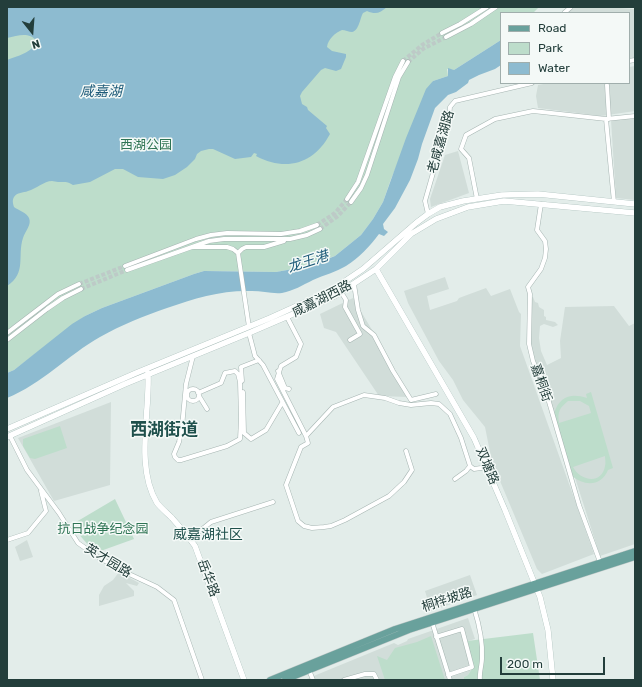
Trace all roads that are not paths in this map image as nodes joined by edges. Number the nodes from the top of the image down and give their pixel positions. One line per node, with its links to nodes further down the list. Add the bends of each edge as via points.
1 (487, 7): 3 (street)
2 (496, 7): 4 (street)
3 (442, 33)
4 (446, 37)
5 (528, 84): 16 (street, 老咸嘉湖路, via 455,101 450,107 425,201)
6 (607, 85): 8 (street)
7 (635, 116): 8 (street)
8 (607, 119): 10 (street, via 533,111 496,119 466,135 461,149 469,158); 12 (street)
9 (347, 198): 11 (street, via 358,182 395,77 405,62 367,175)
10 (477, 199): 12 (main road, 咸嘉湖西路, via 538,194); 16 (main road, 咸嘉湖西路, via 440,208)
11 (351, 202)
12 (614, 202): 14 (main road, 咸嘉湖西路)
13 (541, 204): 15 (main road, 咸嘉湖西路); 23 (main road, 咸嘉湖西路, via 504,201 468,207 436,219 411,234); 58 (street, 嘉桐街, via 537,230 544,241 545,253 541,269 528,287 529,344 579,505)
14 (635, 204)
15 (635, 213)
16 (428, 214): 30 (main road, 咸嘉湖西路, via 349,280)
17 (317, 225): 22 (street, via 281,234 211,234)
18 (320, 229): 19 (street)
19 (290, 239): 20 (street, via 224,238); 21 (street, via 264,247 246,247)
20 (190, 247): 21 (street, via 227,247 233,248); 24 (street)
21 (238, 254): 30 (street)
22 (125, 266)
23 (376, 269): 26 (main road, 咸嘉湖西路); 50 (main road, 双塘路, via 474,438)
24 (127, 270)
25 (79, 284): 31 (street, via 58,294)
26 (354, 284): 28 (main road, 咸嘉湖西路); 41 (street, via 363,326 374,335 411,400)
27 (81, 289): 33 (street, via 47,309)
28 (341, 292): 29 (main road, 咸嘉湖西路); 34 (street, via 346,300 345,307 360,334)
29 (287, 317): 32 (main road, 咸嘉湖西路); 38 (street, via 301,344 296,357 281,366)
30 (249, 327): 37 (main road, 咸嘉湖西路)
31 (7, 333)
32 (249, 333): 35 (main road, 咸嘉湖西路); 36 (street, via 255,356)
33 (7, 340)
34 (350, 340)
35 (193, 356): 39 (main road, 咸嘉湖西路); 43 (street, via 186,384 180,434 174,454 178,460 240,440 238,374 234,371 225,373 221,383 198,394)
36 (259, 360): 42 (street); 42 (street, via 241,367 244,433 251,439 266,430)
37 (147, 368): 39 (main road, 岳华路); 44 (main road, 咸嘉湖西路)
38 (278, 371): 40 (street, via 285,388); 46 (street, via 277,379)
39 (148, 375): 47 (main road, 咸嘉湖西路); 54 (main road, 岳华路, via 146,467 151,490 158,504)
40 (289, 389)
41 (436, 394)
42 (282, 402): 45 (street)
43 (207, 409)
44 (7, 429)
45 (299, 433)
46 (306, 436): 48 (street, via 308,443 301,447 286,485 298,521 312,528 331,526 389,496 412,470); 49 (street, via 333,407 364,395 367,398 385,398 411,405 439,404 450,414)
47 (8, 437): 52 (street, 英才园路)
48 (406, 451)
49 (470, 466): 50 (street, via 474,469); 51 (street)
50 (488, 467): 59 (main road, 双塘路)
51 (454, 479)
52 (41, 488): 55 (street, via 46,511 28,533); 65 (street, 英才园路, via 78,543 98,557 157,587 174,600)
53 (273, 502): 54 (street, via 212,522)
54 (190, 539): 66 (main road, 岳华路, via 202,563)
55 (7, 540)
56 (635, 551): 58 (main road, 桐梓坡路)
57 (635, 557): 59 (main road, 桐梓坡路)
58 (600, 562): 59 (main road, 桐梓坡路)
59 (535, 586): 60 (main road, 桐梓坡路); 67 (main road, 桐梓坡路, via 395,629); 73 (main road, 双塘路, via 548,630)
60 (474, 608): 61 (main road, 桐梓坡路); 72 (street, via 479,625 482,657)
61 (432, 622): 62 (street); 63 (main road, 桐梓坡路)
62 (436, 637): 64 (street); 64 (street, via 462,628 472,667)
63 (309, 670): 68 (main road, 桐梓坡路); 69 (street)
64 (449, 678)
65 (202, 680)
66 (244, 680)
67 (270, 680)
68 (285, 680)
69 (313, 680)
70 (344, 680): 71 (street, via 365,674 374,674)
71 (377, 680)
72 (480, 680)
73 (554, 680)

